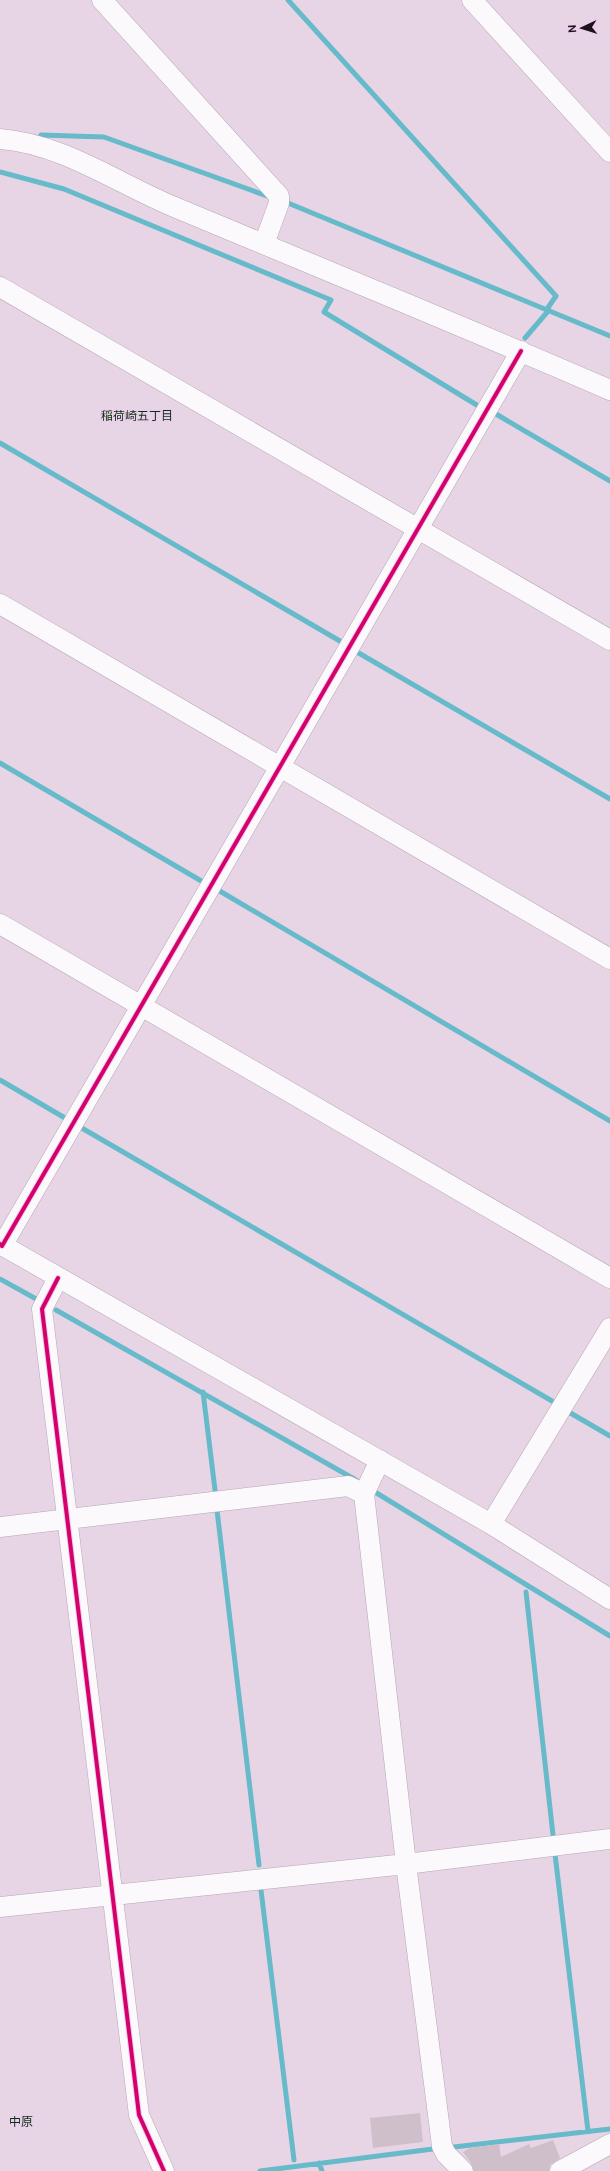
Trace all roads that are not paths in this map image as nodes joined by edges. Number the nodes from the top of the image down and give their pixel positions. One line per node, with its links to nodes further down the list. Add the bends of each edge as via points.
1 (102, 0): 5 (street, via 279,196 279,203)
2 (472, 0): 4 (street)
3 (0, 139): 5 (street, via 39,145 81,161 155,199)
4 (610, 152)
5 (264, 244): 7 (street)
6 (0, 287): 9 (street)
7 (521, 351): 8 (street); 9 (street)
8 (610, 390)
9 (419, 529): 11 (street); 12 (street)
10 (0, 604): 12 (street)
11 (610, 640)
12 (280, 767): 14 (street); 15 (street)
13 (0, 924): 15 (street)
14 (610, 959)
15 (142, 1005): 16 (street); 18 (street)
16 (1, 1245): 17 (street)
17 (58, 1278): 20 (street); 22 (street, via 42,1309)
18 (610, 1278)
19 (610, 1328): 23 (street)
20 (380, 1460): 21 (street); 23 (street)
21 (364, 1494): 22 (street, via 348,1486); 27 (street)
22 (66, 1519): 24 (street); 28 (street)
23 (491, 1524): 25 (street)
24 (0, 1527)
25 (610, 1599)
26 (610, 1839): 27 (street)
27 (406, 1864): 28 (street); 32 (street, via 442,2146 446,2154)
28 (113, 1894): 29 (street); 31 (street, via 139,2115)
29 (0, 1907)
30 (610, 2144): 33 (street)
31 (164, 2171)
32 (463, 2171)
33 (560, 2171)

